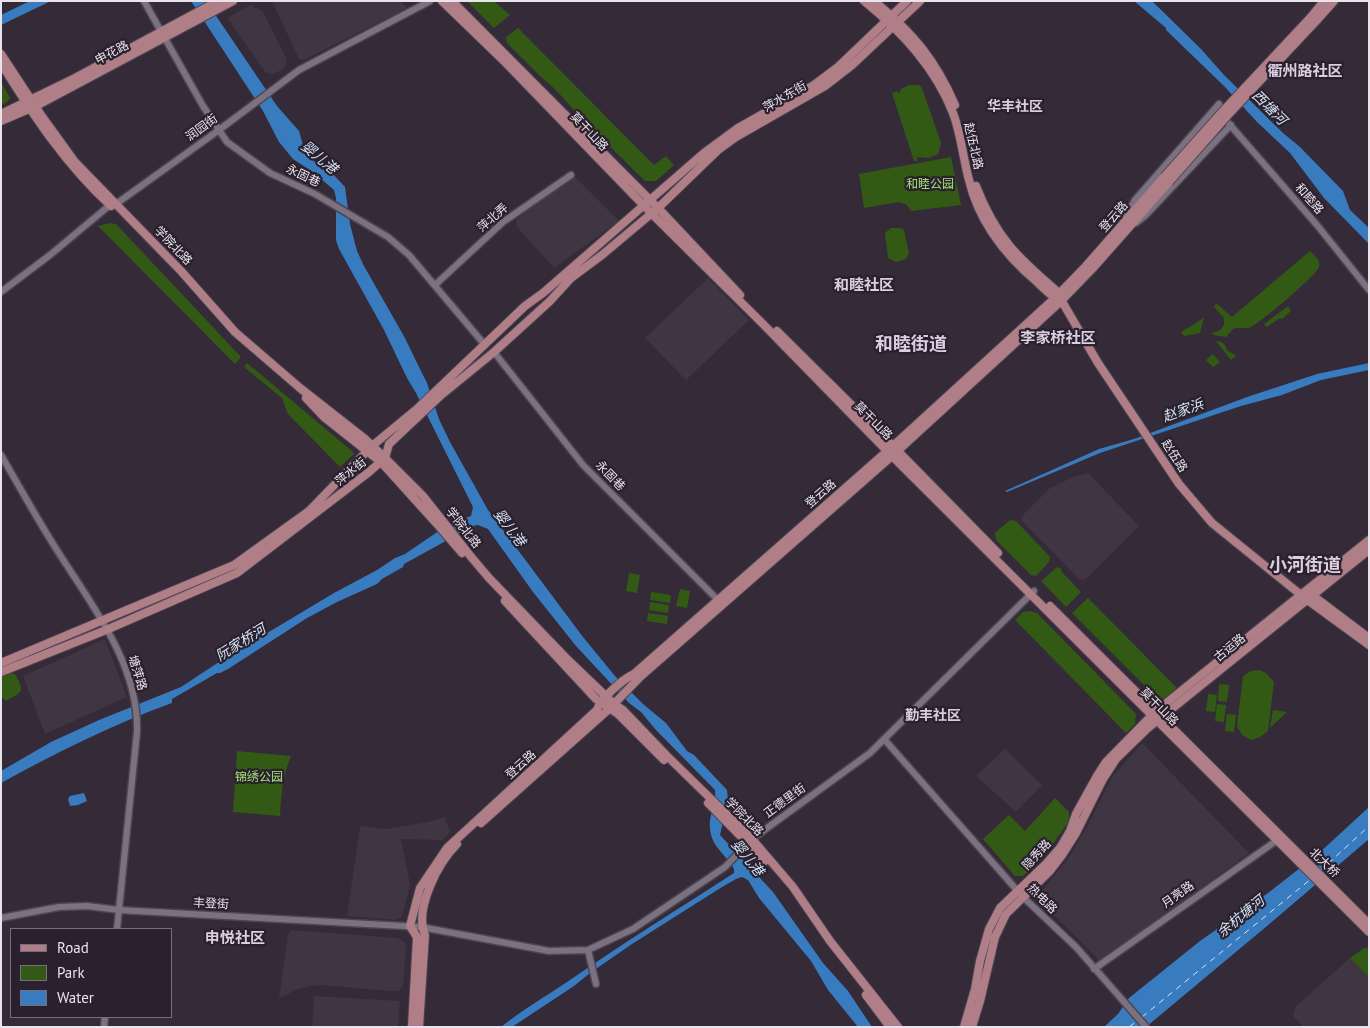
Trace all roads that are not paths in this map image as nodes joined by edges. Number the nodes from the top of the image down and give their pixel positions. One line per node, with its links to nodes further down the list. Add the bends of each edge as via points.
1 (144, 1): 16 (street, 永固巷)
2 (232, 1): 12 (main road, 申花路)
3 (430, 1): 23 (street, 润园街, via 300,70)
4 (442, 1): 25 (main road, 莫干山路)
5 (452, 1): 25 (main road, 莫干山路)
6 (864, 1): 13 (main road, 赵伍北路)
7 (874, 1): 13 (main road, 赵伍北路)
8 (907, 1): 13 (main road, 萍水东街)
9 (920, 1): 15 (main road, 萍水东街)
10 (1324, 1): 14 (main road, 登云路)
11 (1334, 1): 14 (main road, 登云路)
12 (216, 5): 16 (main road, 申花路)
13 (889, 18): 15 (main road, 赵伍北路); 25 (main road, 萍水东街, via 826,76 789,101 738,128)
14 (1314, 18): 28 (main road, 登云路, bridge, via 1224,110)
15 (896, 25): 27 (main road, 萍水东街, via 825,86 718,150); 32 (main road, 赵伍北路, via 907,30 928,54 946,86 963,129 976,188 998,232)
16 (163, 35): 19 (main road, 申花路); 23 (street, 永固巷)
17 (1, 54): 19 (main road, 学院北路)
18 (1, 63): 19 (main road, 学院北路)
19 (31, 105): 20 (main road, 申花路); 21 (main road, 申花路); 26 (main road, 学院北路, via 65,158 90,186)
20 (1, 114)
21 (1, 121)
22 (1230, 125): 28 (street, via 1145,216); 28 (street, 和睦路, via 1220,112 1219,104 1135,200); 30 (street, 和睦路)
23 (219, 130): 26 (street, 润园街); 29 (street, 永固巷, via 227,142 270,173 315,194 388,237 409,255)
24 (571, 175): 29 (street, 萍北弄, via 504,222)
25 (647, 203): 27 (main road, 莫干山路); 33 (main road, 萍水街)
26 (113, 204): 31 (street, 润园街); 37 (main road, 学院北路, via 250,351 324,417)
27 (655, 210): 34 (main road, 萍水街, via 571,278); 38 (main road, 莫干山路)
28 (1121, 231): 32 (main road, 登云路)
29 (435, 286): 33 (street, 永固巷)
30 (1369, 290)
31 (1, 292)
32 (1058, 297): 38 (main road, 登云路); 44 (main road, 赵伍路, via 1179,484 1212,523)
33 (484, 344): 35 (main road, 萍水街)
34 (494, 352): 35 (main road, 萍水街); 45 (street, 永固巷, via 583,465)
35 (438, 393): 36 (main road, 萍水街)
36 (419, 410): 37 (main road, 萍水街); 40 (main road, 萍水街, via 389,444)
37 (370, 448): 40 (main road, 学院北路); 46 (main road, 萍水街, via 309,511 234,565)
38 (892, 451): 43 (main road, 莫干山路); 45 (main road, 登云路)
39 (1, 455): 46 (street, 塘萍路)
40 (383, 460): 47 (main road, 萍水街, via 237,573); 52 (main road, 学院北路, via 456,543)
41 (1369, 540): 44 (main road)
42 (1369, 550): 44 (main road)
43 (1033, 593): 54 (main road, 莫干山路); 55 (street, 正德里街)
44 (1306, 596): 48 (main road, 赵伍路); 49 (main road, 赵伍路); 54 (main road, 古运路)
45 (720, 602): 52 (main road, 登云路, via 626,678); 53 (main road, 登云路)
46 (101, 620): 47 (street, 塘萍路); 50 (main road, 萍水街)
47 (106, 630): 51 (main road, 萍水街); 61 (street, 塘萍路, via 121,658 137,719)
48 (1369, 638)
49 (1369, 645)
50 (1, 663)
51 (1, 672)
52 (604, 700): 53 (main road, 学院北路); 64 (main road, 登云路, via 598,710 447,848 420,888)
53 (611, 707): 57 (main road, 学院北路, via 725,816); 65 (main road, 登云路, via 455,846 432,881)
54 (1156, 717): 56 (main road, 莫干山路); 58 (main road, 莫干山路); 59 (main road, 隐秀路, via 1116,760 1076,834 1049,872)
55 (884, 739): 57 (street, 正德里街); 59 (street, 热电路)
56 (1276, 841): 58 (main road, 莫干山路); 69 (street, 月亮路)
57 (748, 843): 68 (street, 正德里街, via 725,867 633,929); 73 (main road, 学院北路, via 794,894 827,944); 74 (main road, 学院北路, via 793,887 830,941)
58 (1292, 852): 60 (main road, 北大桥)
59 (1020, 894): 69 (street, 热电路, via 1076,947); 75 (main road, 隐秀路, via 1000,908 989,929); 76 (main road, 隐秀路, via 995,937)
60 (1335, 894): 63 (main road); 67 (main road)
61 (120, 910): 62 (street, 丰登街, via 59,907); 64 (street, 丰登街); 66 (street, 塘萍路)
62 (1, 918)
63 (1369, 924)
64 (410, 926): 65 (street, 丰登街); 71 (main road, via 417,936)
65 (421, 927): 68 (street, 正德里街, via 549,951); 72 (main road, 登云路, via 425,935)
66 (117, 928)
67 (1369, 932)
68 (588, 950): 70 (street)
69 (1094, 969): 77 (street, 热电路)
70 (596, 984)
71 (412, 1027)
72 (419, 1027)
73 (890, 1027)
74 (898, 1027)
75 (964, 1027)
76 (972, 1027)
77 (1146, 1027)

